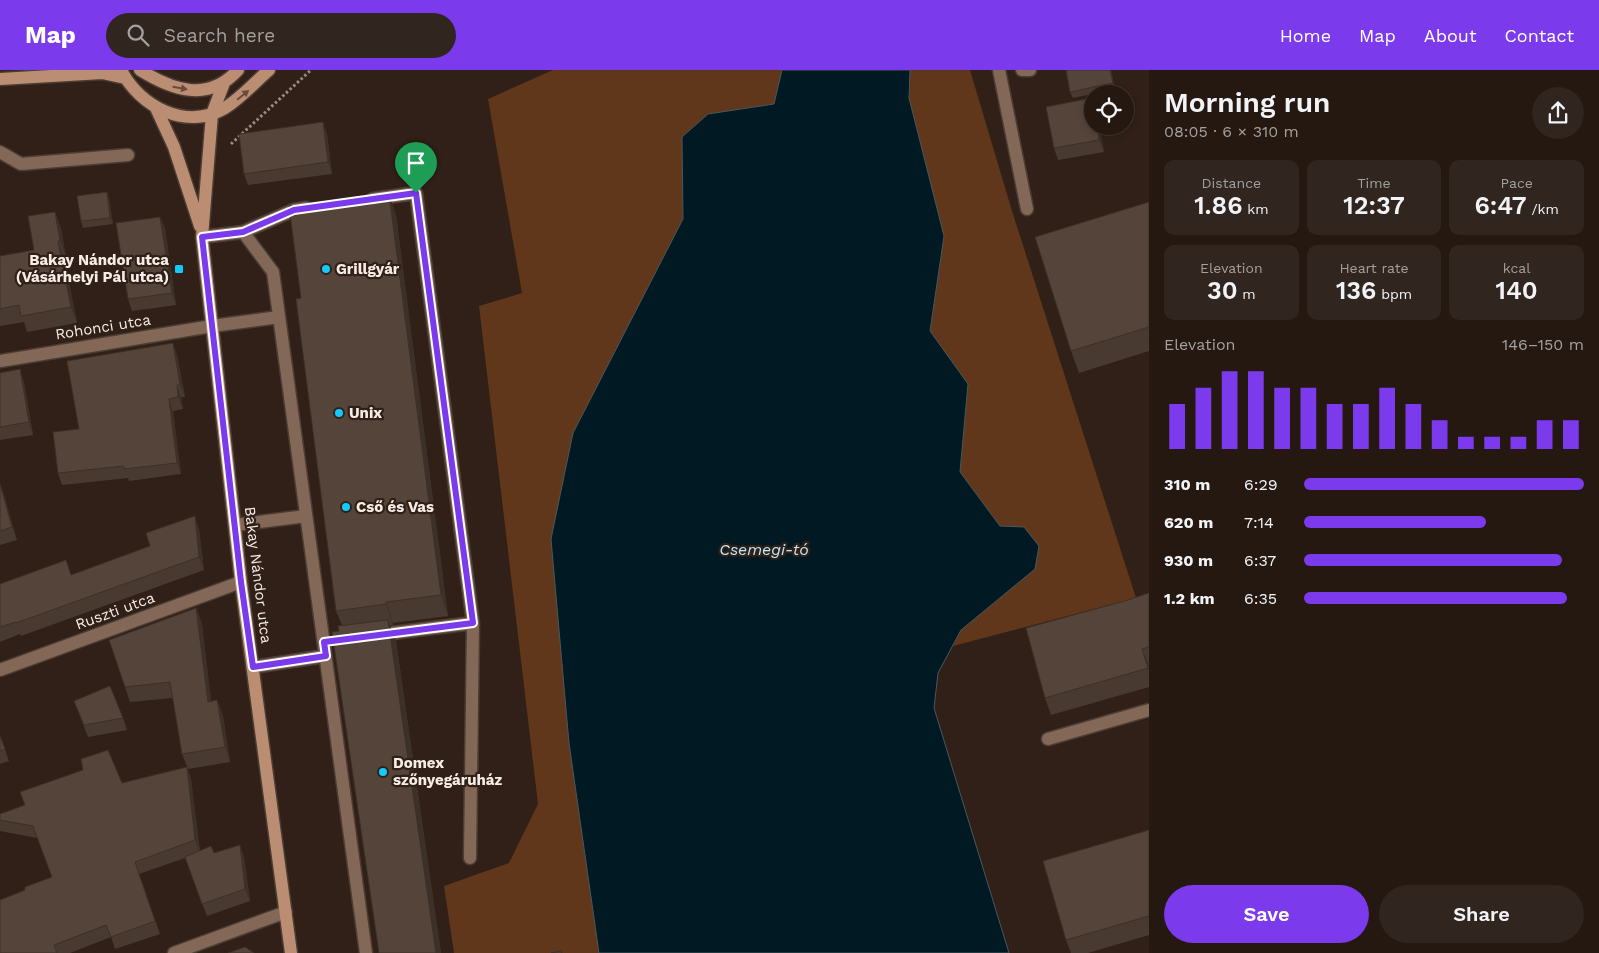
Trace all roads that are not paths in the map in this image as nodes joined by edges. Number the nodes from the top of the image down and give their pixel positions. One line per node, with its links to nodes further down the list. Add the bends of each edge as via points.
1 (140, 70): 9 (street, one-way to 9, via 174,88 208,89)
2 (238, 70): 9 (street)
3 (269, 70): 11 (street, one-way to 3, via 247,93)
4 (999, 70): 16 (street)
5 (1022, 70): 6 (street)
6 (1030, 70)
7 (123, 74): 8 (street); 10 (street, via 135,92)
8 (0, 79)
9 (224, 83): 11 (street, Bakay Nándor utca)
10 (156, 108): 11 (street, via 178,115); 18 (street, Bakay Nándor utca, via 174,147)
11 (212, 114): 18 (street, Bakay Nándor utca)
12 (0, 152): 13 (street, via 21,164)
13 (128, 155)
14 (360, 201): 25 (street, via 416,193)
15 (322, 206): 17 (street, via 294,210)
16 (1027, 208)
17 (243, 232): 18 (street); 19 (street, via 273,272)
18 (202, 234): 20 (street, Bakay Nándor utca)
19 (279, 317): 20 (street, Rohonci utca); 22 (street)
20 (212, 326): 21 (street, Rohonci utca); 23 (street, Bakay Nándor utca)
21 (0, 361)
22 (306, 516): 23 (street); 27 (street, via 328,642)
23 (235, 525): 24 (street, Bakay Nándor utca)
24 (241, 582): 28 (street, Bakay Nándor utca); 29 (street, Ruszti utca)
25 (473, 623): 26 (street); 32 (street)
26 (361, 637)
27 (326, 656): 28 (street); 36 (street)
28 (253, 667): 33 (street, Bakay Nándor utca)
29 (0, 670)
30 (1149, 710): 31 (street)
31 (1048, 739)
32 (470, 858)
33 (286, 912): 34 (street); 35 (street, Bakay Nándor utca)
34 (174, 953)
35 (291, 953)
36 (366, 953)

